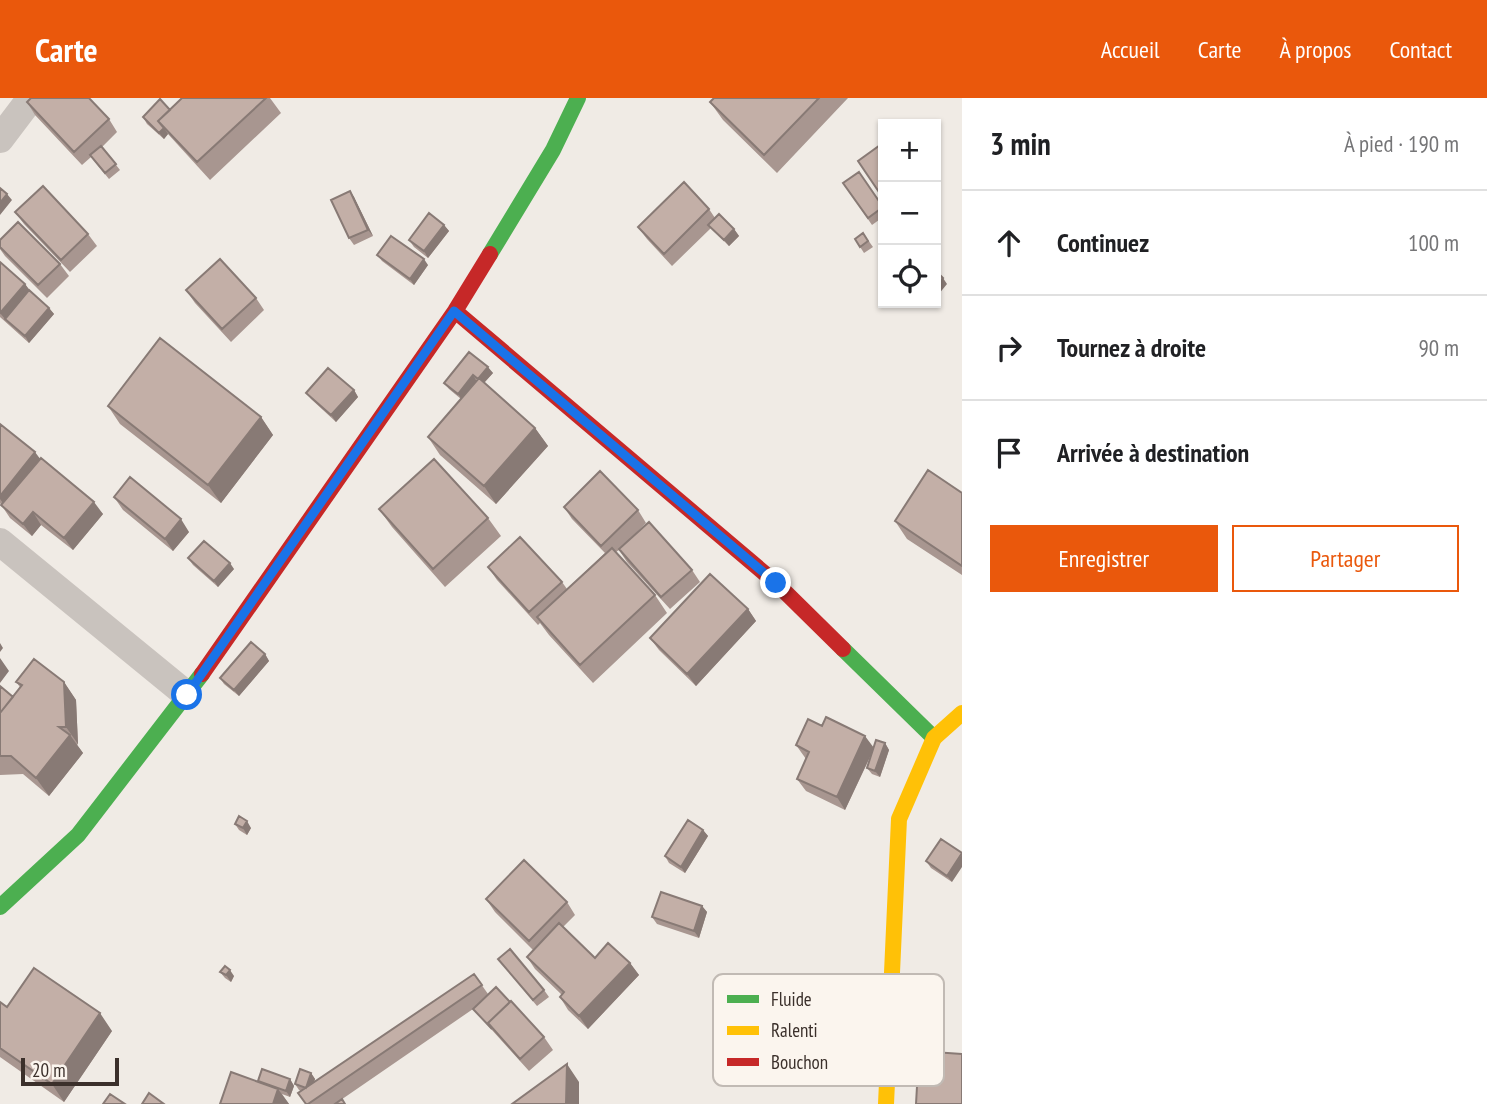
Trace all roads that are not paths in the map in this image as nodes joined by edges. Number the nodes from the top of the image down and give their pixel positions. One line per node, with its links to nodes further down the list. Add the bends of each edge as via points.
1 (31, 98): 3 (street)
2 (578, 98): 4 (street, via 553,150)
3 (0, 139)
4 (454, 311): 6 (street); 8 (street, via 776,583)
5 (0, 541): 6 (street)
6 (187, 695): 9 (street, via 78,835)
7 (962, 713): 8 (street)
8 (934, 738): 10 (street, via 899,819)
9 (0, 907)
10 (892, 974)
11 (887, 1086): 12 (street)
12 (886, 1104)

